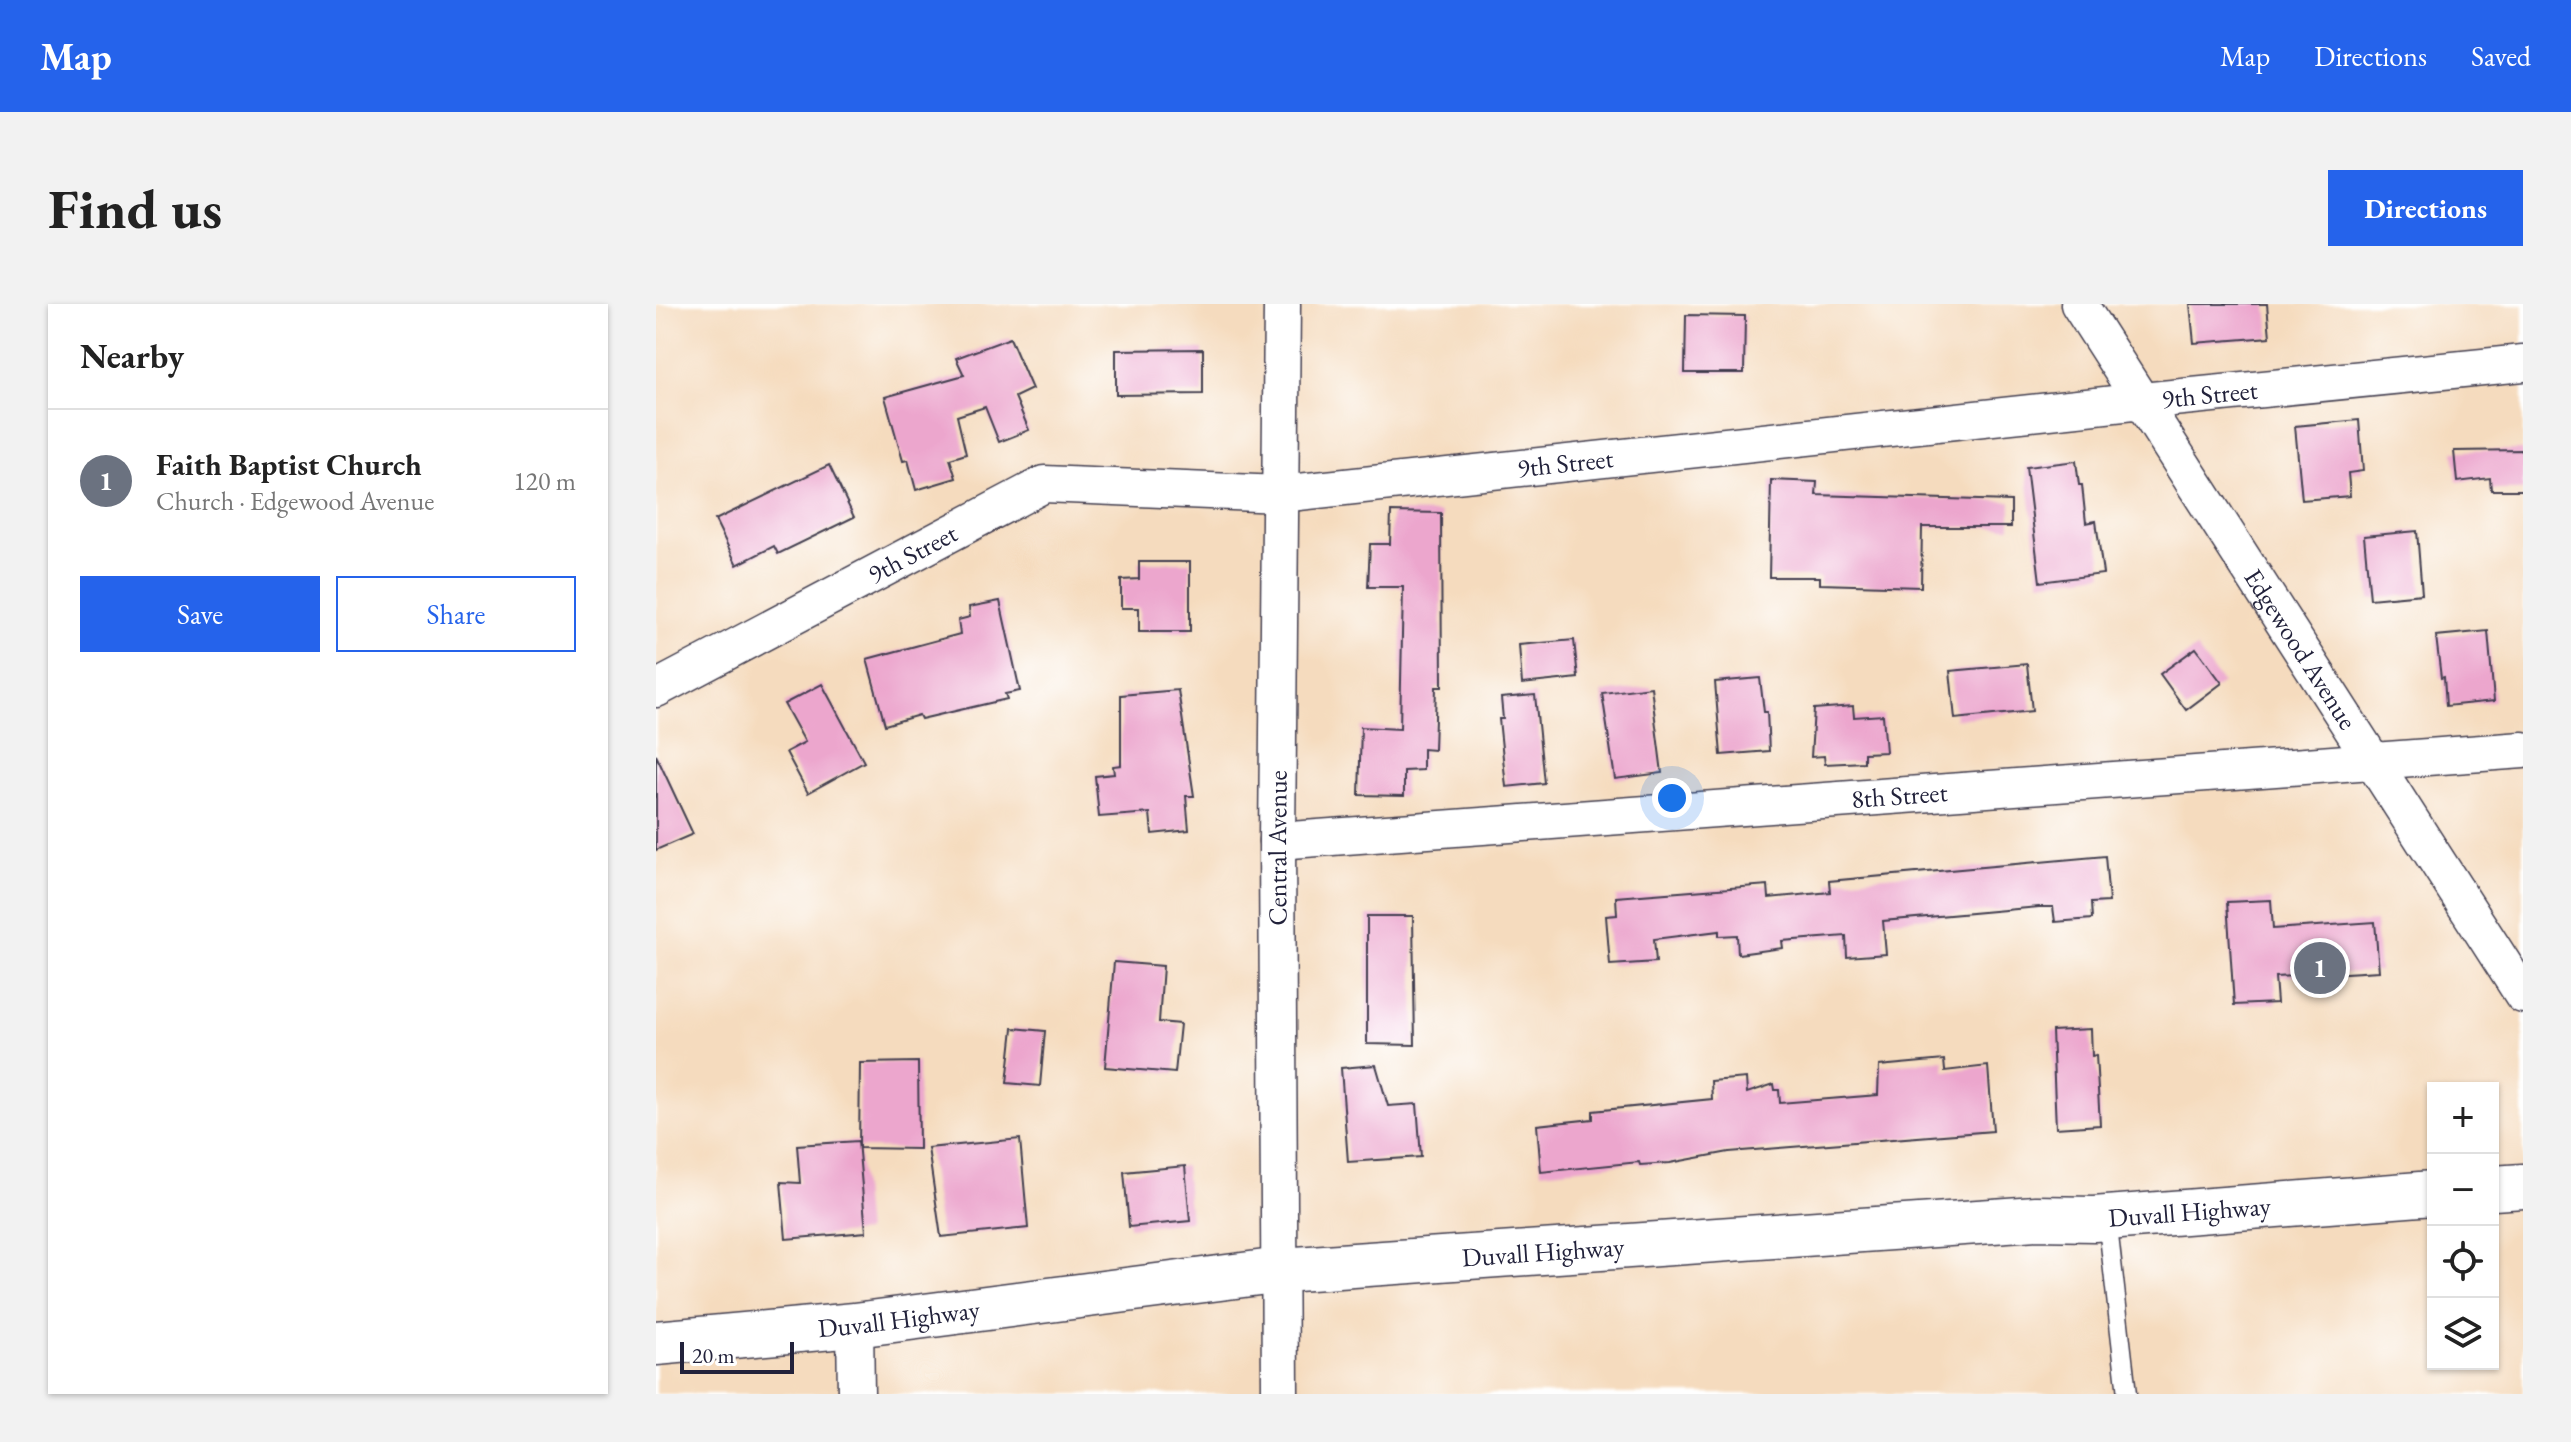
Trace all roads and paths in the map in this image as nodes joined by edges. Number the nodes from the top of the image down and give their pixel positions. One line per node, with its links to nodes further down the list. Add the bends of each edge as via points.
1 (1282, 304): 5 (street, Central Avenue)
2 (2079, 304): 4 (street, Edgewood Avenue)
3 (2523, 363): 4 (street, 9th Street)
4 (2142, 401): 5 (street, 9th Street); 8 (street, Edgewood Avenue)
5 (1280, 494): 6 (street, 9th Street, via 1044,484); 9 (street, Central Avenue)
6 (656, 689)
7 (2523, 750): 8 (street, 8th Street)
8 (2372, 760): 9 (street, 8th Street); 10 (street, Edgewood Avenue)
9 (1277, 841): 15 (street, Central Avenue)
10 (2523, 995)
11 (2523, 1186): 12 (street)
12 (2499, 1188)
13 (2427, 1193): 14 (street, Duvall Highway)
14 (2107, 1218): 15 (street, Duvall Highway, via 2004,1220); 20 (lane)
15 (1281, 1270): 16 (street, Duvall Highway); 19 (street, Central Avenue)
16 (855, 1325): 17 (street, Duvall Highway); 18 (street)
17 (656, 1343)
18 (856, 1394)
19 (1280, 1394)
20 (2127, 1394)

